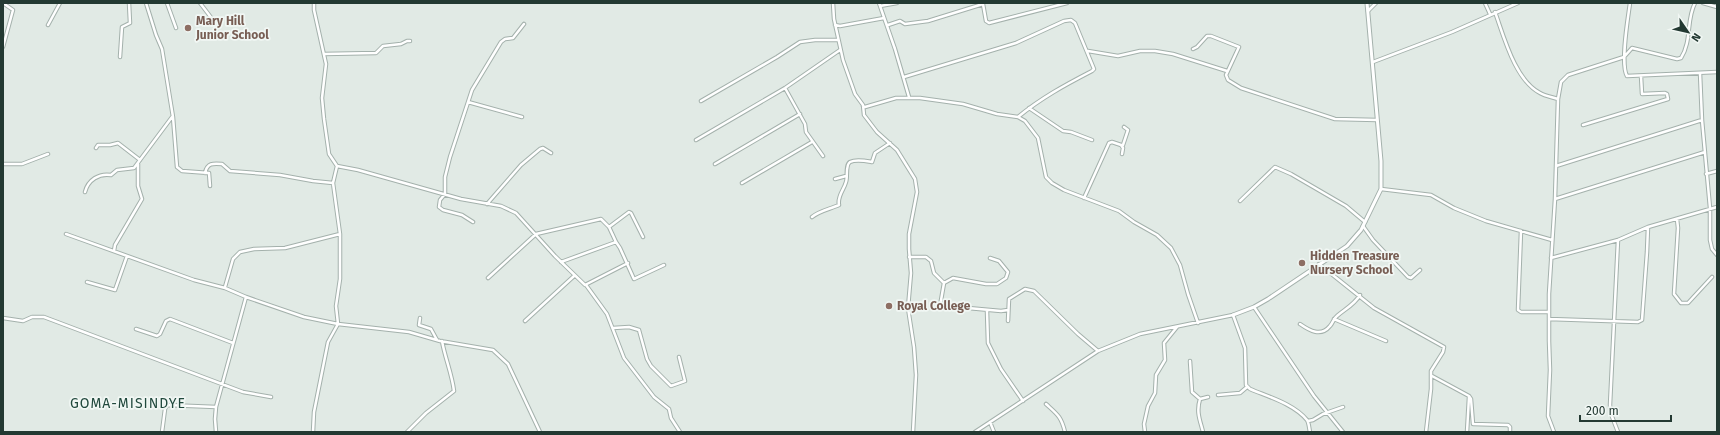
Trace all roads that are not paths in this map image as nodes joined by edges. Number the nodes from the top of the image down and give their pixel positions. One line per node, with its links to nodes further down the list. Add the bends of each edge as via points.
1 (3, 3): 32 (street, via 12,10)
2 (60, 3): 26 (street)
3 (129, 3): 37 (street, via 130,23 122,27)
4 (146, 3): 53 (street, via 162,49)
5 (167, 3): 29 (street)
6 (200, 3): 24 (street)
7 (314, 3): 36 (street)
8 (833, 3): 27 (street)
9 (896, 3): 18 (street)
10 (1068, 3): 28 (street, via 989,23 986,21 983,4 928,21 905,24 900,21)
11 (1367, 3): 20 (street)
12 (1376, 3): 20 (street)
13 (1485, 3): 22 (street)
14 (1518, 3): 21 (street)
15 (1630, 3): 38 (street)
16 (1695, 3): 38 (street, via 1688,41 1681,58 1632,48)
17 (1703, 3): 19 (street)
18 (880, 5): 23 (street)
19 (1717, 7)
20 (1368, 11): 39 (street)
21 (1495, 12): 22 (street); 47 (street, via 1512,57 1523,77 1540,93)
22 (1490, 14): 39 (street, via 1452,32)
23 (884, 18): 27 (street); 28 (street)
24 (213, 20)
25 (524, 24): 49 (street, via 513,38 501,42 472,90)
26 (48, 25)
27 (835, 25): 30 (street)
28 (888, 25): 44 (street)
29 (176, 28)
30 (838, 40): 34 (street); 48 (street, via 800,42)
31 (410, 41): 36 (street, via 383,46 376,53)
32 (3, 47)
33 (1193, 49): 40 (street, via 1207,36 1239,47)
34 (840, 50): 45 (street); 50 (street, via 856,94)
35 (1087, 51): 40 (street, via 1118,56 1140,51 1167,53); 44 (street, via 1075,23 1071,20 1016,43); 51 (street, via 1094,69 1092,71 1055,90)
36 (324, 54): 75 (street, via 324,119 329,154)
37 (120, 57)
38 (1624, 57): 43 (street, via 1624,70 1627,76); 47 (street, via 1563,78)
39 (1373, 62): 56 (street)
40 (1228, 71): 56 (street, via 1228,80 1241,88 1323,115 1340,120)
41 (1717, 72): 42 (street)
42 (1700, 73): 43 (street); 57 (street)
43 (1641, 76): 58 (street, via 1642,94 1665,93 1668,99)
44 (904, 77): 46 (street)
45 (785, 88): 52 (street); 60 (street)
46 (909, 97): 50 (street); 55 (street, via 945,101)
47 (1558, 99): 76 (street)
48 (701, 101)
49 (468, 102): 54 (street); 87 (street, via 450,156 445,177)
50 (863, 105): 63 (street, via 867,121)
51 (1029, 108): 55 (street); 61 (street, via 1062,131)
52 (800, 114): 62 (street); 74 (street)
53 (173, 117): 71 (street); 78 (street, via 178,169)
54 (522, 117)
55 (1018, 117): 88 (street, via 1031,126 1038,138 1048,180 1060,189)
56 (1377, 120): 85 (street)
57 (1702, 120): 66 (street); 76 (street)
58 (1583, 125)
59 (1124, 126): 64 (street, via 1128,134)
60 (696, 140)
61 (1092, 140)
62 (812, 142): 70 (street); 83 (street)
63 (890, 143): 80 (street, via 875,153 872,162 849,162); 111 (street, via 915,180 917,192 909,234)
64 (1121, 145): 69 (street); 88 (street, via 1109,143)
65 (96, 148): 71 (street, via 118,143)
66 (1705, 152): 79 (street); 89 (street)
67 (551, 153): 91 (street, via 540,149 521,165)
68 (48, 154): 72 (street, via 22,164)
69 (1122, 154)
70 (823, 156)
71 (140, 160): 73 (street)
72 (3, 164)
73 (138, 164): 86 (street, via 133,169 117,170 111,175 104,174 94,178 88,183); 108 (street, via 138,186 142,199 116,242)
74 (715, 164)
75 (336, 166): 82 (street); 87 (street)
76 (1556, 166): 89 (street)
77 (1717, 170): 79 (street)
78 (204, 173): 82 (street, via 211,164 222,164 230,171); 84 (street, via 210,175)
79 (1706, 174): 93 (street)
80 (846, 176): 81 (street); 94 (street, via 847,180 839,195 839,205)
81 (835, 178)
82 (334, 183): 102 (street)
83 (742, 183)
84 (210, 186)
85 (1381, 189): 97 (street); 100 (street, via 1431,195 1454,208)
86 (85, 192)
87 (445, 194): 91 (street); 96 (street, via 440,200 439,208 462,215)
88 (1084, 198): 140 (street, via 1120,211 1157,235 1171,248 1180,265)
89 (1555, 199): 105 (street)
90 (1240, 201): 97 (street, via 1275,167 1346,206)
91 (486, 204): 103 (street, via 501,206 516,213)
92 (1717, 207): 93 (street)
93 (1710, 208): 95 (street); 109 (street, via 1710,240)
94 (812, 217)
95 (1677, 219): 99 (street); 120 (street, via 1674,294 1681,303 1688,303)
96 (473, 222)
97 (1364, 224): 116 (street, via 1347,246); 118 (street, via 1373,240 1408,277 1411,278)
98 (609, 227): 103 (street, via 602,219); 104 (street, via 631,212); 107 (street)
99 (1648, 227): 106 (street); 139 (street, via 1642,319 1638,322)
100 (1521, 232): 105 (street); 131 (street, via 1518,310)
101 (66, 234): 108 (street)
102 (340, 234): 125 (street, via 285,248 240,252 233,259); 141 (street, via 340,279 336,306)
103 (536, 234): 114 (street); 121 (street)
104 (643, 237)
105 (1552, 240): 113 (street)
106 (1618, 240): 113 (street); 139 (street)
107 (616, 242): 114 (street); 115 (street)
108 (114, 251): 110 (street)
109 (1717, 255)
110 (127, 256): 122 (street, via 115,290); 125 (street, via 194,280)
111 (909, 257): 123 (street, via 926,258 931,261 934,273); 174 (street, via 911,273 908,308 916,364)
112 (990, 258): 123 (street, via 999,261 1008,272 1001,283 986,284 953,278)
113 (1551, 258): 131 (street)
114 (561, 262): 119 (street)
115 (628, 263): 117 (street, via 632,277 636,279); 124 (street)
116 (1319, 264): 126 (street); 128 (street)
117 (664, 265)
118 (1420, 270)
119 (574, 276): 124 (street, via 581,284); 137 (street)
120 (1712, 277)
121 (488, 278)
122 (88, 282)
123 (944, 283): 129 (street, via 940,302 942,308)
124 (586, 285): 144 (street, via 607,314)
125 (225, 288): 127 (street)
126 (1360, 295): 135 (street); 153 (street, via 1387,316 1444,347 1431,371)
127 (246, 297): 141 (street, via 304,317); 149 (street)
128 (1254, 307): 132 (street); 165 (street)
129 (987, 310): 130 (street); 161 (street, via 988,343 1001,369)
130 (1008, 310): 138 (street); 150 (street, via 1011,297 1025,289 1034,291)
131 (1549, 312): 136 (street)
132 (1233, 315): 140 (street); 155 (street, via 1245,348)
133 (3, 318): 154 (street, via 23,321 32,317 44,317)
134 (420, 318): 146 (street, via 419,325 431,329)
135 (1334, 319): 142 (street, via 1322,332 1312,331); 148 (street)
136 (1549, 319): 139 (street); 185 (street, via 1548,416)
137 (525, 321)
138 (1008, 321)
139 (1614, 321): 187 (street, via 1610,405)
140 (1198, 323): 143 (street)
141 (338, 324): 146 (street, via 409,332); 170 (street, via 328,342)
142 (1300, 324)
143 (1177, 326): 150 (street, via 1140,334); 178 (street, via 1164,343 1164,360 1156,374 1155,390 1144,424)
144 (613, 328): 151 (street, via 629,327 639,330 644,354 650,366 671,386 685,381); 173 (street, via 624,358 654,398 668,409)
145 (136, 329): 149 (street, via 157,336 170,319)
146 (438, 340): 147 (street)
147 (442, 341): 171 (street, via 454,390); 172 (street, via 491,349 505,360)
148 (1386, 341)
149 (233, 343): 154 (street)
150 (1098, 351): 161 (street)
151 (679, 357)
152 (1190, 360): 160 (street, via 1192,392)
153 (1432, 376): 157 (street); 182 (street)
154 (222, 384): 158 (street, via 243,392); 163 (street)
155 (1247, 387): 156 (street, via 1240,393); 166 (street, via 1281,402)
156 (1218, 395)
157 (1469, 396): 183 (street); 184 (street, via 1473,424 1508,425)
158 (271, 397)
159 (1208, 397): 160 (street)
160 (1200, 399): 179 (street, via 1198,420)
161 (1023, 400): 167 (street)
162 (1046, 404): 177 (street, via 1061,418)
163 (216, 407): 168 (street, via 168,405 165,409); 169 (street)
164 (1344, 407): 165 (street)
165 (1328, 413): 166 (street); 181 (street)
166 (1308, 421): 180 (street)
167 (990, 422): 175 (street); 176 (street)
168 (162, 432)
169 (216, 432)
170 (312, 432)
171 (407, 432)
172 (540, 432)
173 (680, 432)
174 (913, 432)
175 (975, 432)
176 (994, 432)
177 (1065, 432)
178 (1145, 432)
179 (1203, 432)
180 (1309, 432)
181 (1343, 432)
182 (1426, 432)
183 (1467, 432)
184 (1510, 432)
185 (1554, 432)
186 (1612, 432): 187 (street)
187 (1618, 432)

